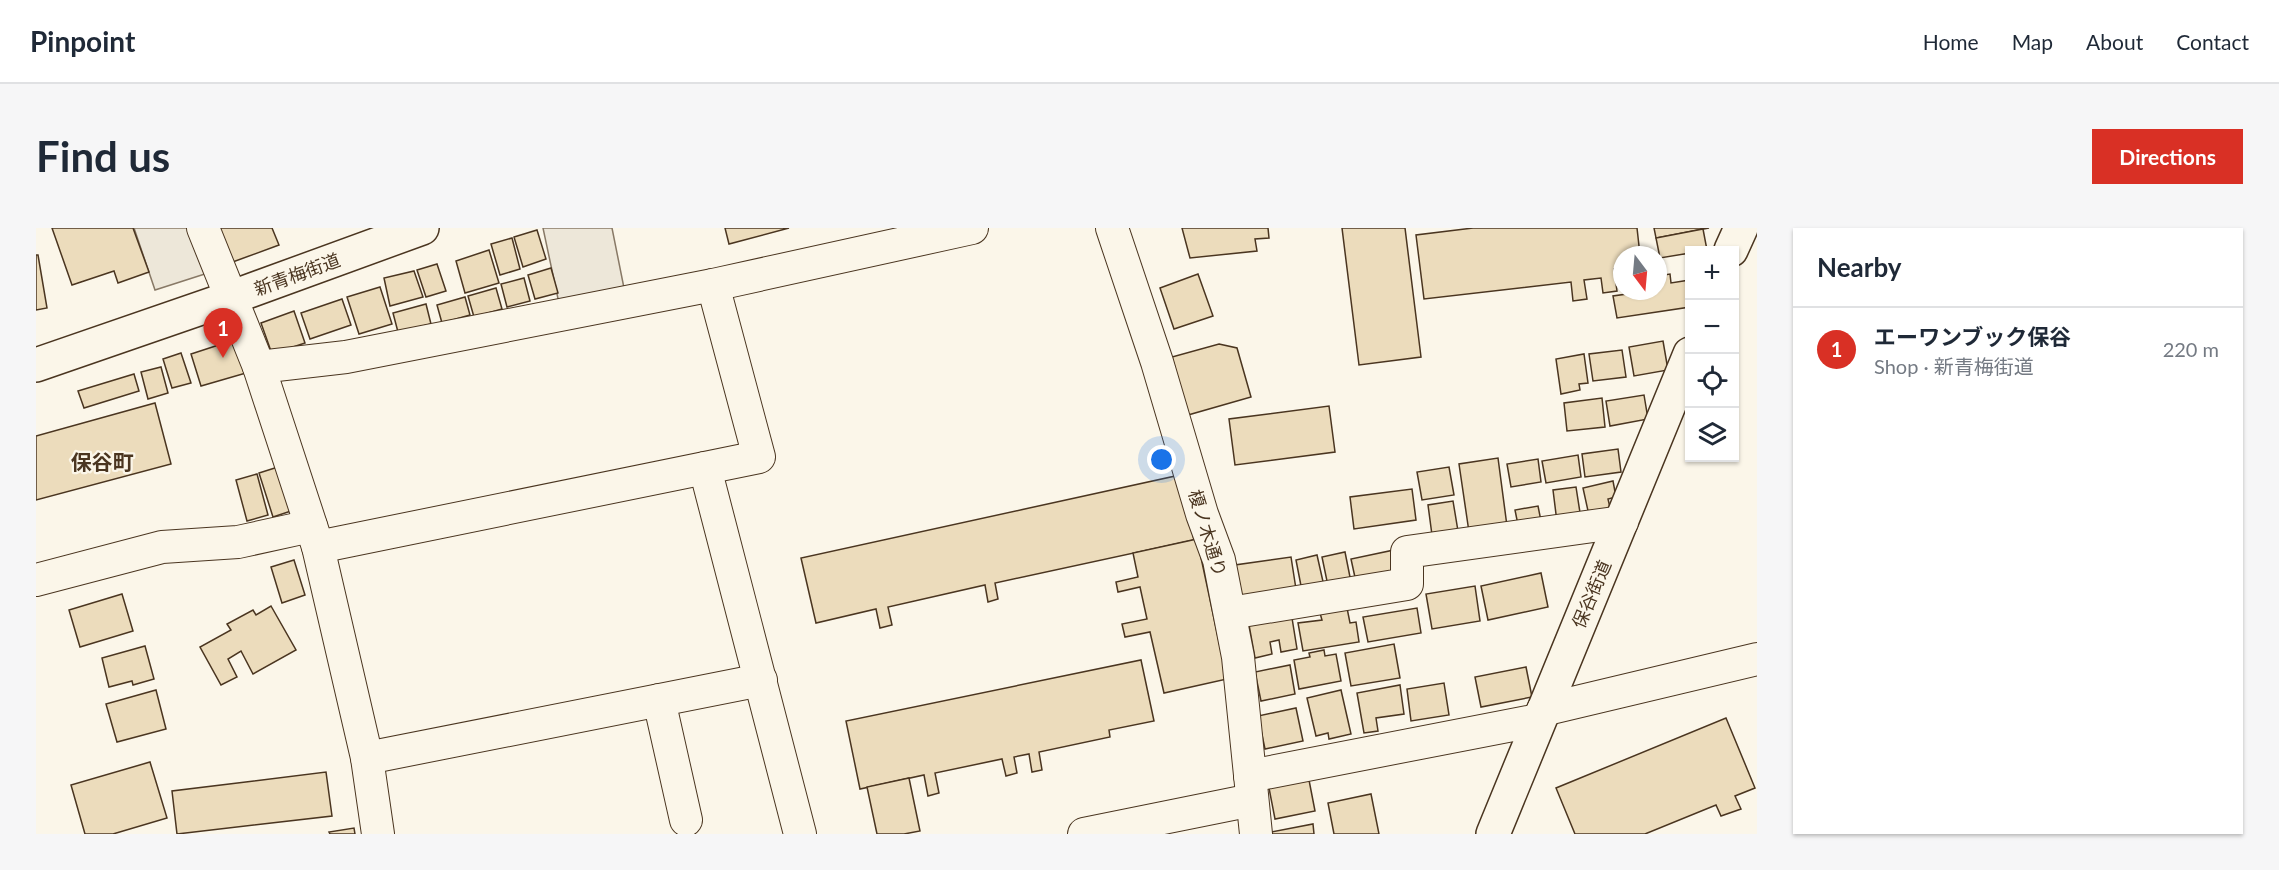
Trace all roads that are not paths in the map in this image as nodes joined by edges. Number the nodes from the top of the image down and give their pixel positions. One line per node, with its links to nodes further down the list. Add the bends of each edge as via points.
1 (203, 228): 8 (street)
2 (422, 228): 8 (main road, 新青梅街道)
3 (972, 228): 7 (street)
4 (1112, 228): 16 (street, 榎ノ木通り, via 1219,560)
5 (1741, 228): 6 (main road)
6 (1733, 246)
7 (712, 285): 11 (street, via 346,357); 12 (street, via 759,457)
8 (230, 298): 10 (main road, 新青梅街道); 11 (street)
9 (1685, 364): 13 (main road, 保谷街道)
10 (36, 365)
11 (259, 368): 14 (street)
12 (705, 468): 14 (street); 18 (street)
13 (1622, 522): 16 (street, via 1407,552 1407,584); 20 (main road, 保谷街道)
14 (315, 537): 15 (street, via 162,547); 21 (street)
15 (36, 580)
16 (1230, 613): 22 (street, 榎ノ木通り)
17 (1757, 659): 20 (street)
18 (761, 680): 19 (street); 25 (street)
19 (659, 700): 21 (street); 23 (street)
20 (1540, 715): 22 (street); 28 (main road, 保谷街道)
21 (367, 758): 24 (street)
22 (1251, 788): 26 (street); 27 (street, 榎ノ木通り)
23 (686, 820)
24 (378, 834)
25 (800, 834)
26 (1084, 834)
27 (1256, 834)
28 (1493, 834)

